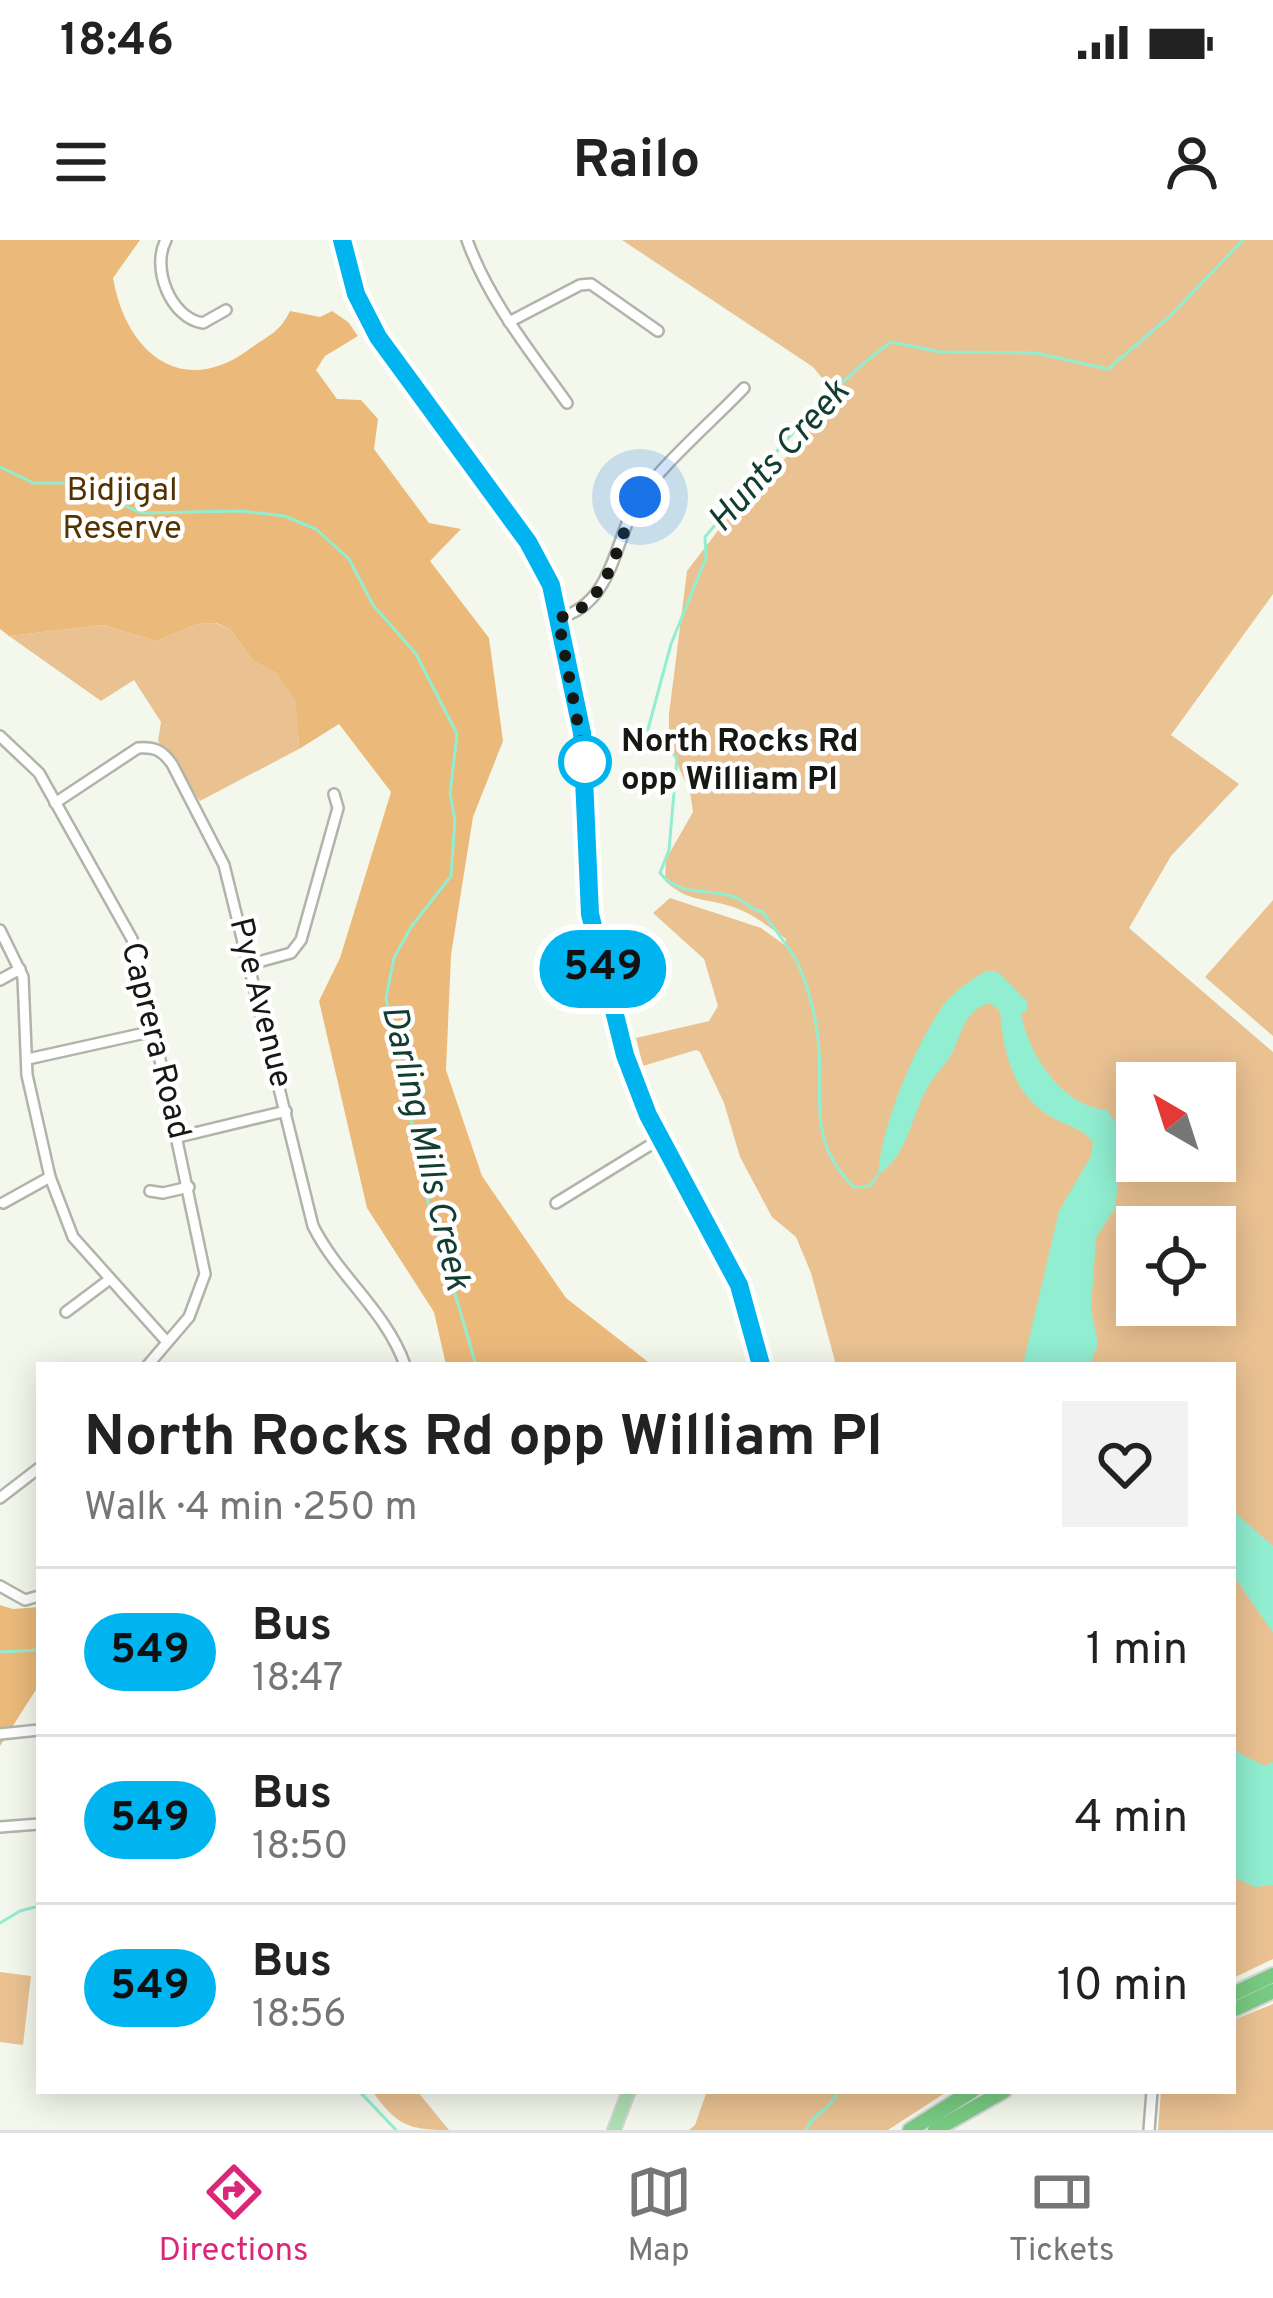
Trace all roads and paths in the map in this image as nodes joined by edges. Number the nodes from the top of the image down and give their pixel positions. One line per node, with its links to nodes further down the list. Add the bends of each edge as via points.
1 (166, 240): 4 (street, via 158,266 181,312 203,323)
2 (342, 240): 9 (main road, via 364,312 536,554)
3 (467, 240): 5 (street)
4 (226, 310)
5 (508, 322): 6 (street, via 591,284); 8 (street)
6 (658, 331)
7 (744, 388): 9 (street, via 640,497 616,559 584,608)
8 (568, 403)
9 (558, 618): 21 (main road, via 585,756 594,934 636,1090)
10 (0, 736): 12 (street, Caprera Road, via 28,759)
11 (334, 794): 14 (street, via 338,808 301,940 290,953)
12 (56, 802): 14 (street, Pye Avenue, via 138,748 164,752 224,865); 17 (street, Caprera Road, via 132,939)
13 (0, 930): 15 (street)
14 (251, 964): 19 (street, Pye Avenue)
15 (20, 969): 16 (street); 18 (street)
16 (0, 980)
17 (154, 1031): 18 (street); 20 (street, Caprera Road)
18 (28, 1059): 22 (street)
19 (286, 1111): 20 (street); 31 (street, Pye Avenue, via 313,1226)
20 (178, 1137): 23 (street, Caprera Road)
21 (660, 1139): 26 (street); 32 (main road, via 739,1285)
22 (50, 1177): 25 (street); 27 (street, via 73,1237)
23 (189, 1187): 24 (street); 29 (street, Caprera Road, via 205,1274 197,1303)
24 (150, 1191)
25 (3, 1203)
26 (556, 1203)
27 (110, 1279): 28 (street); 29 (street)
28 (66, 1312)
29 (167, 1342): 30 (street, Caprera Road)
30 (150, 1362)
31 (404, 1362)
32 (760, 1362)
33 (36, 1470): 34 (street)
34 (0, 1498)
35 (0, 1586): 36 (street, via 25,1600)
36 (36, 1597)
37 (36, 1730): 38 (street)
38 (0, 1734)
39 (36, 1824): 40 (street)
40 (0, 1827)
41 (1273, 1976): 43 (highway)
42 (1273, 1991): 44 (highway)
43 (1236, 1993)
44 (1236, 2009)
45 (627, 2094): 49 (main road)
46 (967, 2094): 50 (highway)
47 (999, 2094): 51 (highway)
48 (1152, 2094): 52 (street)
49 (614, 2130)
50 (910, 2130)
51 (935, 2130)
52 (1149, 2130)

